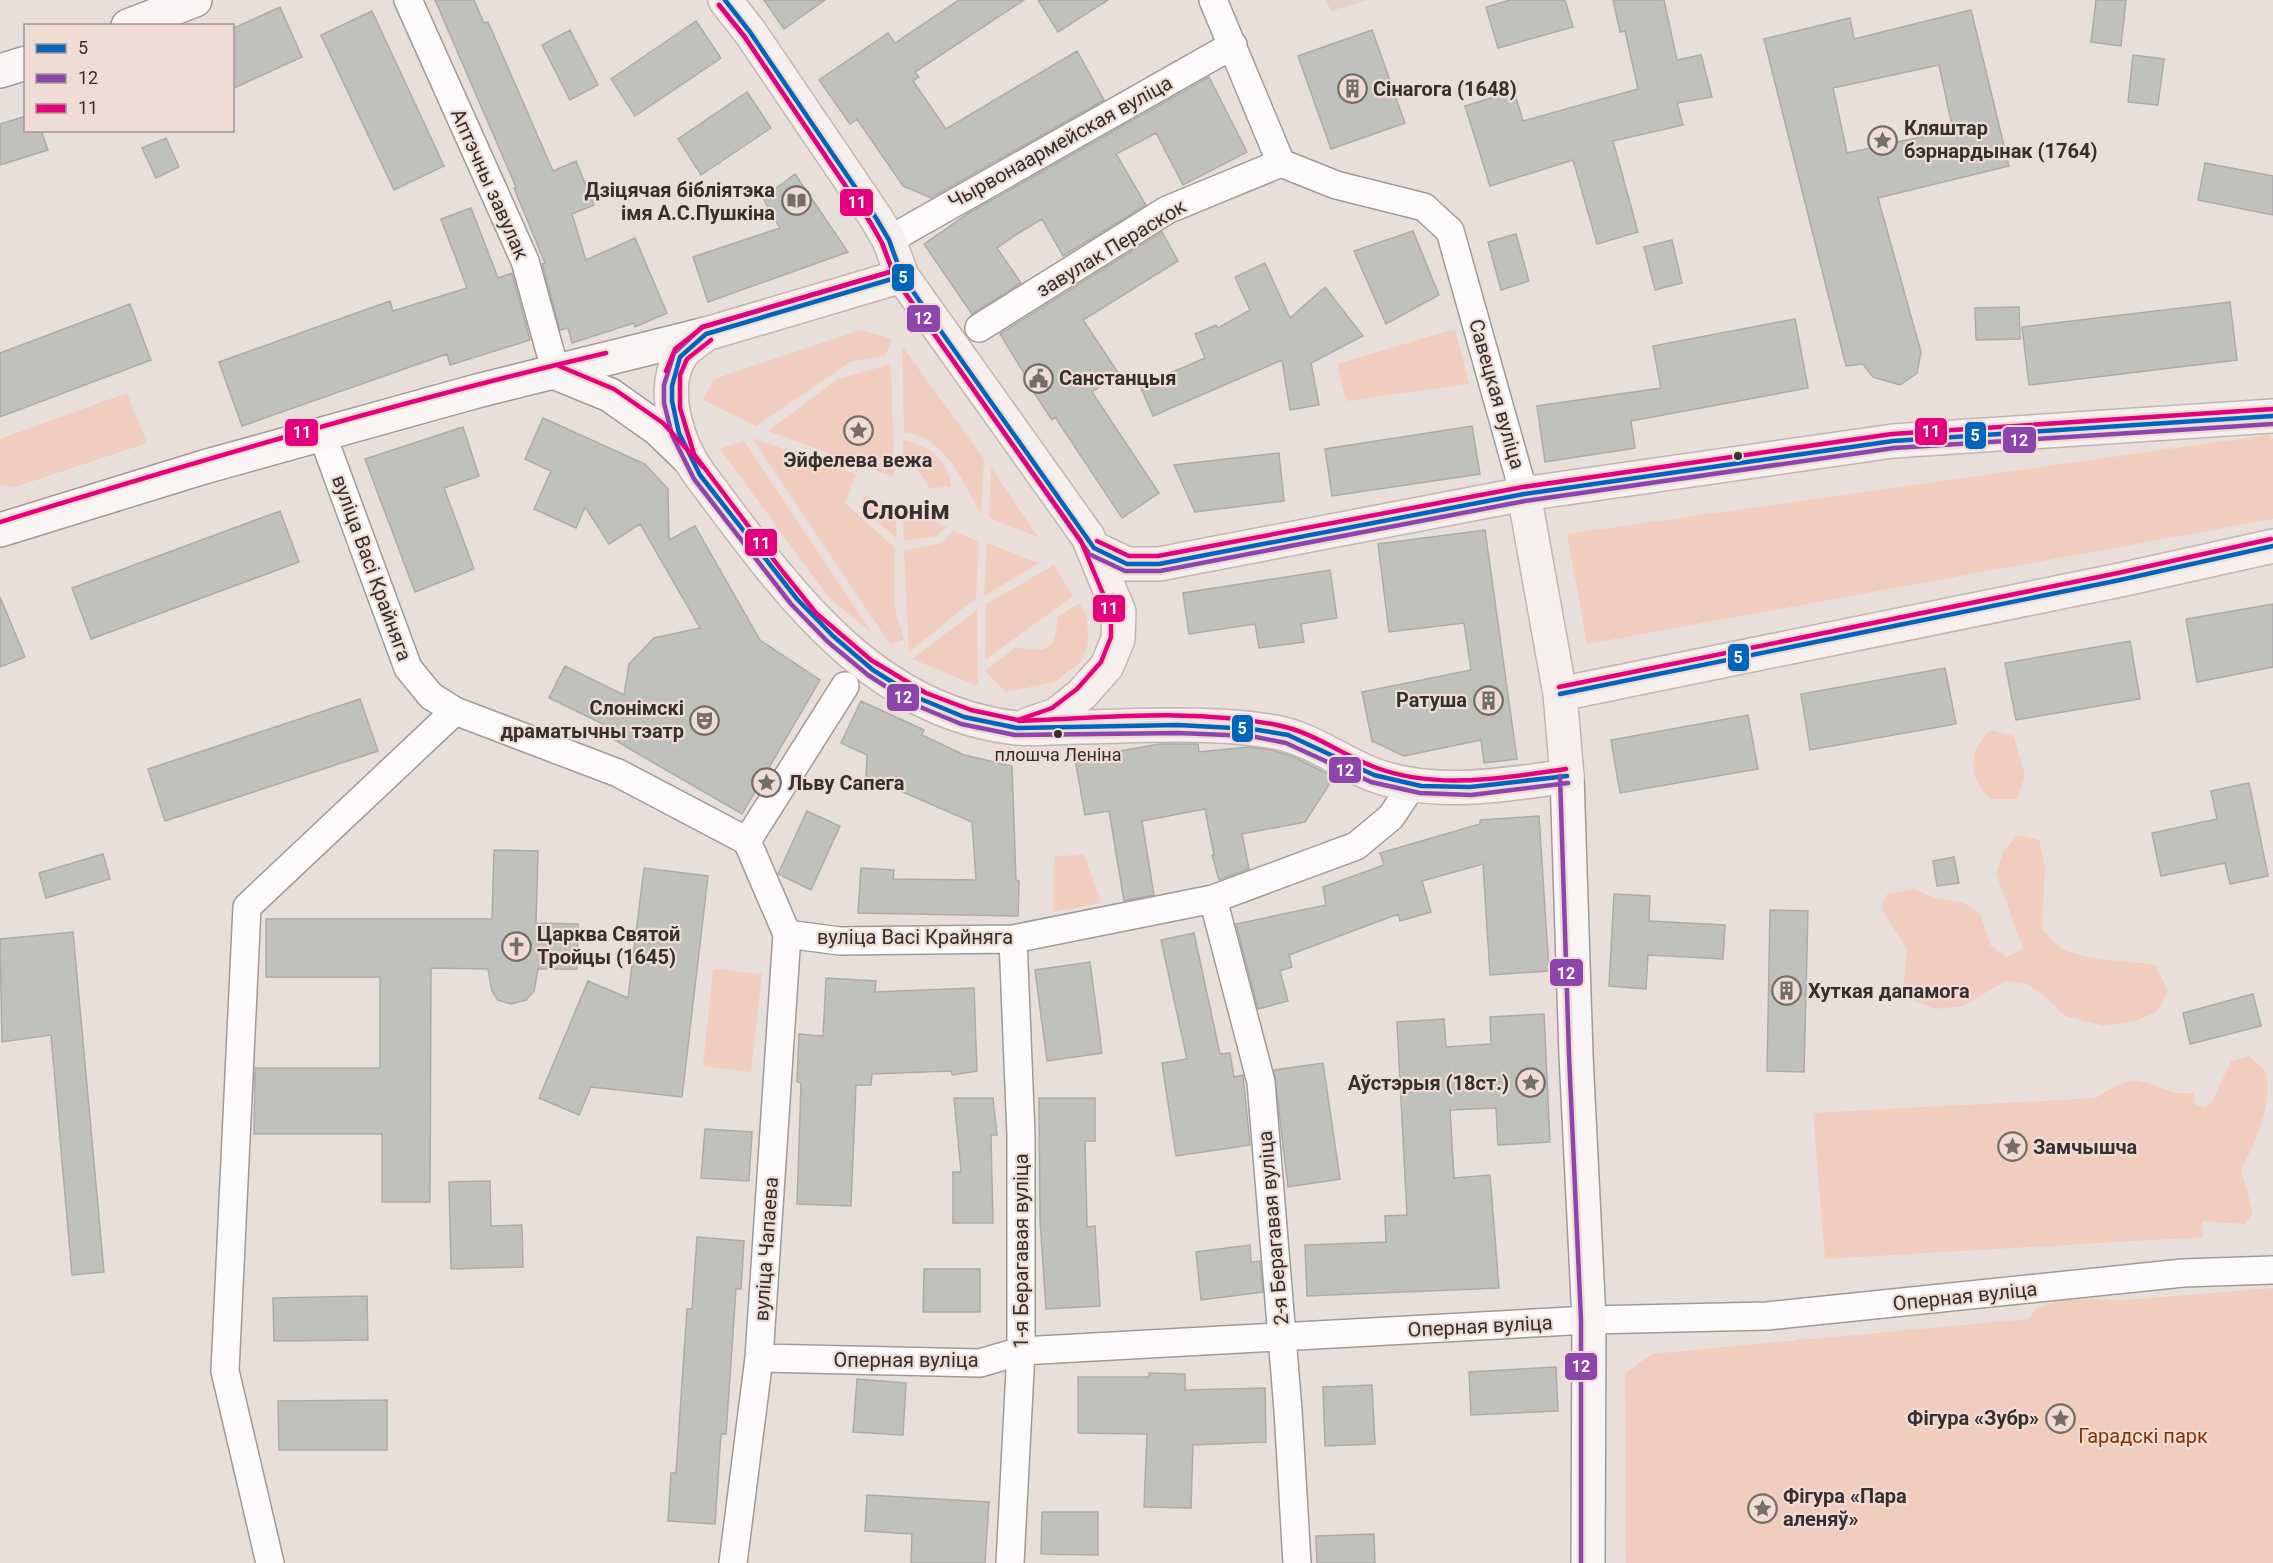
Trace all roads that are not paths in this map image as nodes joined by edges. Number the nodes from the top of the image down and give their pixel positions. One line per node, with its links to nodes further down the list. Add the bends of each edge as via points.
1 (195, 0): 5 (main road)
2 (408, 0): 14 (street, Аптэчны завулак, via 525,261)
3 (724, 0): 10 (main road)
4 (1213, 0): 6 (street)
5 (133, 24)
6 (1233, 45): 9 (street); 10 (street, Чырвонаармейская вуліца)
7 (24, 64): 8 (main road)
8 (0, 71)
9 (1281, 163): 12 (street, завулак Пераскок, via 1167,210); 18 (street, Савецкая вуліца, via 1336,185 1424,207 1450,231)
10 (889, 240): 11 (main road)
11 (902, 276): 13 (main road); 21 (main road)
12 (979, 328)
13 (706, 334): 14 (main road); 17 (main road, via 681,354 673,374 673,410)
14 (556, 373): 16 (main road); 17 (main road, via 610,395 658,429)
15 (2273, 416): 18 (main road, via 1893,441)
16 (322, 434): 19 (main road); 24 (street, вуліца Васі Крайняга, via 408,668 431,696)
17 (687, 457): 25 (main road, via 811,618 867,666 923,700 969,717)
18 (1524, 494): 21 (main road, via 1159,564 1127,564); 23 (main road, Савецкая вуліца)
19 (0, 530)
20 (2273, 546): 23 (main road)
21 (1094, 548): 25 (main road, via 1119,612 1118,639 1107,666 1056,715)
22 (845, 686): 28 (street)
23 (1560, 694): 26 (main road, Савецкая вуліца)
24 (455, 711): 28 (street, вуліца Васі Крайняга, via 618,773); 37 (street, via 247,907 225,1371)
25 (1017, 728): 27 (main road, via 1183,725 1274,732 1311,742 1374,775)
26 (1568, 776): 27 (main road, via 1498,784); 33 (main road, Савецкая вуліца, via 1576,1067)
27 (1413, 784): 29 (street, вуліца Васі Крайняга, via 1391,817 1356,846)
28 (747, 841): 30 (street)
29 (1213, 899): 31 (street, вуліца Васі Крайняга); 34 (street, 2-я Берагавая вуліца, via 1261,1082)
30 (787, 934): 31 (street, вуліца Васі Крайняга, via 840,941); 36 (street, вуліца Чапаева)
31 (1013, 939): 35 (street, 1-я Берагавая вуліца, via 1021,1136)
32 (2273, 1270): 33 (street, Оперная вуліца, via 2182,1273 1767,1316)
33 (1589, 1320): 34 (street, Оперная вуліца); 41 (main road, Савецкая вуліца)
34 (1283, 1337): 35 (street, Оперная вуліца); 40 (street, 2-я Берагавая вуліца)
35 (1021, 1351): 36 (street, Оперная вуліца, via 980,1363); 39 (street, 1-я Берагавая вуліца)
36 (759, 1358): 38 (street, вуліца Чапаева)
37 (270, 1563)
38 (733, 1563)
39 (1010, 1563)
40 (1297, 1563)
41 (1588, 1563)

